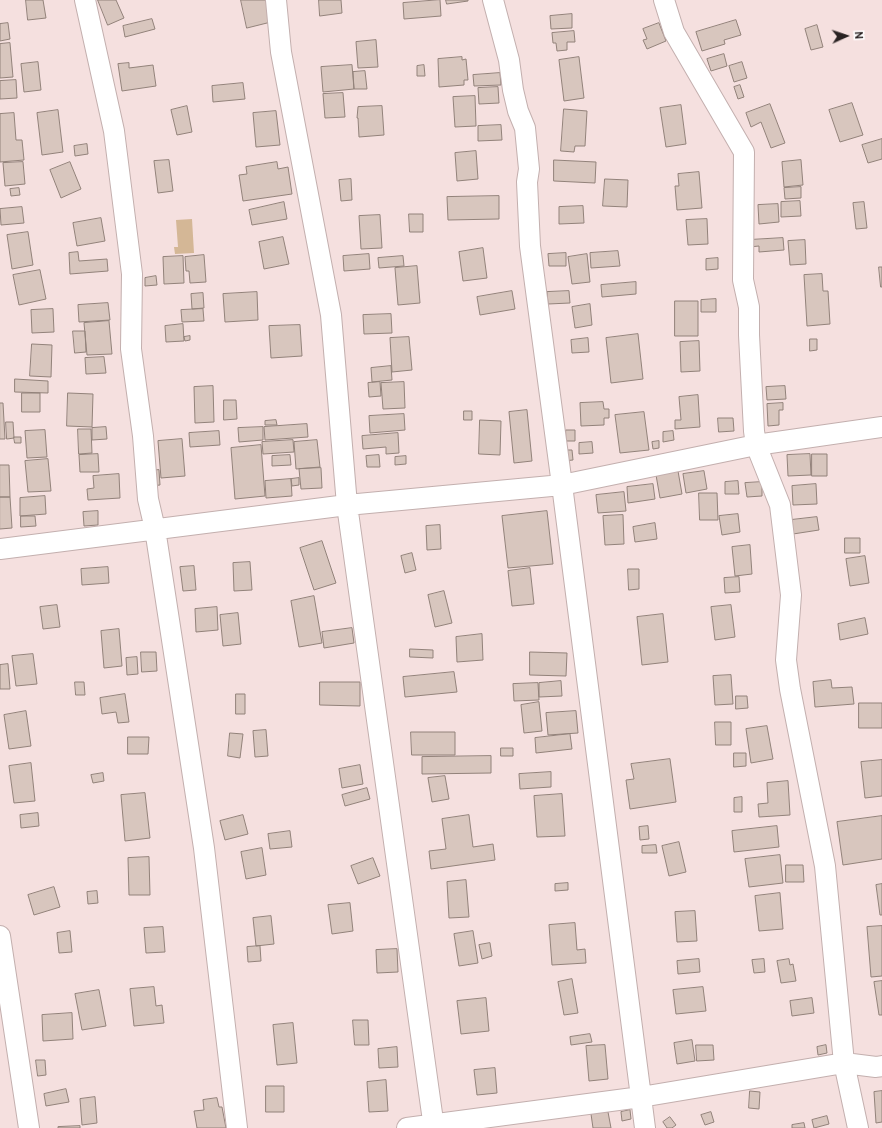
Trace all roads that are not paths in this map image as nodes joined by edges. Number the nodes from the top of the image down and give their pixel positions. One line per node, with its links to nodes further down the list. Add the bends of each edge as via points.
1 (85, 0): 9 (street, via 116,146 132,274 131,349 148,499)
2 (276, 0): 8 (street, via 281,52 331,315)
3 (493, 0): 7 (street, via 509,60 518,111 525,128 529,169 527,182 530,246)
4 (664, 0): 6 (street, via 674,32 744,152 743,280 749,308 751,389)
5 (882, 427): 6 (street)
6 (756, 445): 7 (street); 12 (street, via 780,505 791,596 786,660 825,866)
7 (562, 485): 8 (street); 14 (street)
8 (347, 505): 9 (street); 15 (street)
9 (154, 530): 10 (street); 17 (street, via 204,848)
10 (0, 549)
11 (0, 936): 16 (street)
12 (844, 1063): 13 (street); 14 (street); 20 (street)
13 (882, 1066)
14 (641, 1097): 15 (street); 19 (street)
15 (434, 1126): 18 (street)
16 (29, 1128)
17 (237, 1128)
18 (407, 1128)
19 (645, 1128)
20 (858, 1128)

